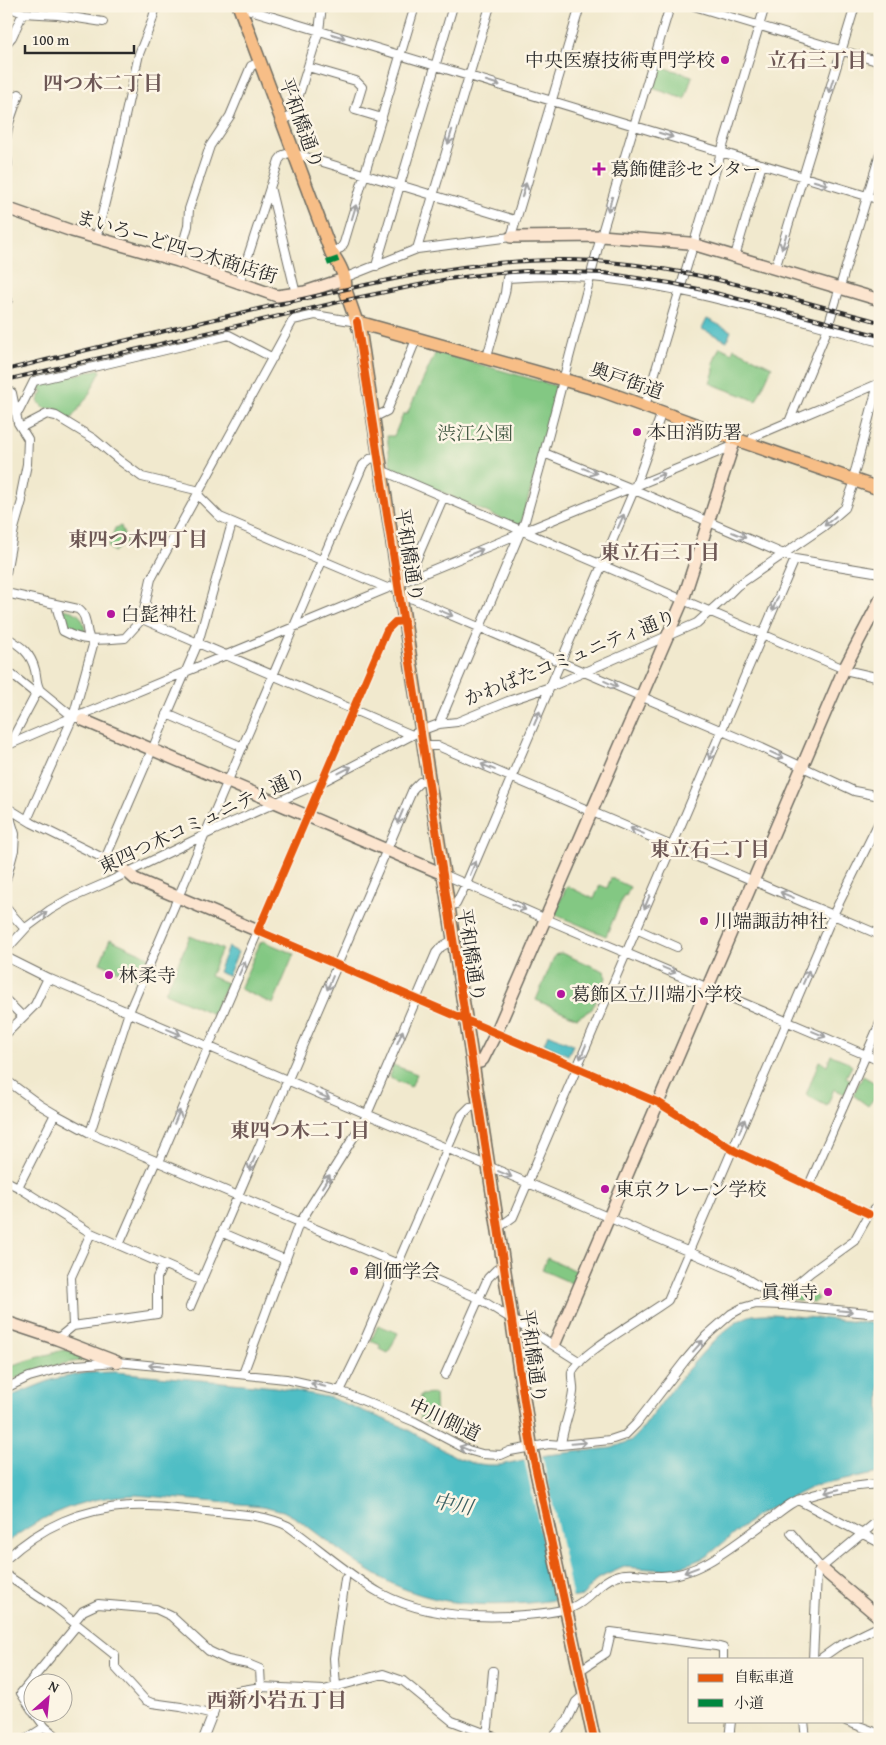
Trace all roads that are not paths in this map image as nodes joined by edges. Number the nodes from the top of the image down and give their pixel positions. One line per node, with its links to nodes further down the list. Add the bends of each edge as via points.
1 (6, 6): 14 (street)
2 (61, 6): 15 (street)
3 (156, 6): 51 (street, via 138,54)
4 (322, 6): 18 (street)
5 (416, 6): 21 (street)
6 (453, 6): 25 (street)
7 (490, 6): 26 (street)
8 (580, 6): 28 (street)
9 (670, 6): 32 (street)
10 (694, 6): 17 (street)
11 (765, 6): 17 (street)
12 (855, 6): 20 (street)
13 (240, 9): 18 (street); 22 (main road, 平和橋通り)
14 (23, 13): 15 (street); 19 (street)
15 (58, 15): 16 (street)
16 (103, 22)
17 (759, 26): 20 (street); 36 (street)
18 (319, 31): 21 (street, one-way to 21); 24 (street)
19 (6, 44)
20 (841, 50): 23 (street); 41 (street, one-way to 41)
21 (402, 55): 25 (street); 29 (street)
22 (260, 62): 30 (main road, 平和橋通り); 56 (street, via 252,66 230,116 210,146 189,209 188,226)
23 (880, 62)
24 (308, 66): 29 (street, via 356,81 362,87 355,110); 30 (street, via 294,111)
25 (435, 66): 26 (street); 42 (street)
26 (468, 76): 28 (street, one-way to 28); 44 (street, one-way to 44)
27 (18, 94): 31 (street)
28 (551, 101): 32 (street); 48 (street, one-way to 28)
29 (382, 118): 40 (street)
30 (282, 120): 35 (main road, 平和橋通り)
31 (7, 123): 33 (street)
32 (634, 126): 36 (street, one-way to 36); 49 (street, one-way to 49)
33 (6, 139)
34 (6, 149): 39 (street)
35 (293, 152): 40 (street); 43 (street, via 279,160); 54 (main road, 平和橋通り)
36 (720, 152): 38 (street); 52 (street)
37 (880, 154): 45 (street)
38 (762, 164): 41 (street); 55 (street)
39 (6, 170)
40 (365, 175): 42 (street); 54 (street, one-way to 40, via 344,243)
41 (804, 177): 45 (street, one-way to 45); 58 (street, one-way to 58)
42 (400, 185): 44 (street); 57 (street)
43 (270, 187): 61 (street); 64 (street)
44 (432, 196): 48 (street); 53 (street)
45 (867, 196): 46 (street); 62 (street)
46 (880, 200)
47 (6, 208): 51 (street, まいろーど四つ木商店街)
48 (515, 220): 50 (street)
49 (601, 236): 50 (street); 52 (street); 59 (street)
50 (511, 237): 53 (street)
51 (96, 239): 56 (street, まいろーど四つ木商店街)
52 (693, 244): 55 (street); 63 (street)
53 (416, 249): 57 (street)
54 (331, 252): 60 (main road, 平和橋通り, via 338,262)
55 (735, 256): 58 (street)
56 (178, 261): 61 (street, まいろーど四つ木商店街)
57 (376, 266): 60 (street)
58 (776, 268): 62 (street)
59 (591, 277): 63 (street); 70 (street, via 507,278); 72 (street)
60 (342, 283): 64 (street, まいろーど四つ木商店街); 66 (main road, 平和橋通り)
61 (240, 284): 64 (street, まいろーど四つ木商店街, via 278,296)
62 (839, 288): 65 (street); 67 (street)
63 (679, 290): 67 (street); 75 (street)
64 (296, 294)
65 (880, 300)
66 (357, 322): 68 (main road, 奥戸街道); 71 (street, via 315,316 293,320); 78 (main road, 平和橋通り)
67 (828, 328): 69 (street); 79 (street)
68 (417, 337): 70 (main road, 奥戸街道); 78 (street, via 387,411)
69 (880, 342)
70 (487, 357): 72 (main road, 奥戸街道)
71 (272, 358): 76 (street, via 229,335 34,381 19,411); 89 (street)
72 (564, 379): 75 (main road, 奥戸街道); 83 (street)
73 (879, 384): 79 (street); 86 (street, かわばたコミュニティ通り)
74 (6, 389): 76 (street, via 12,393)
75 (645, 406): 77 (main road, 奥戸街道)
76 (15, 412): 80 (street)
77 (662, 412): 81 (main road, 奥戸街道); 87 (street)
78 (373, 418): 84 (main road, 平和橋通り)
79 (789, 422): 82 (street, via 753,437)
80 (22, 427): 89 (street, via 47,414 56,416 94,439 142,477); 93 (street, via 28,439 27,464 20,494 22,502)
81 (734, 443): 82 (main road, 奥戸街道); 87 (street, one-way to 81); 91 (street)
82 (750, 444): 86 (main road, 奥戸街道)
83 (544, 453): 87 (street, one-way to 87); 94 (street)
84 (379, 457): 85 (main road, 平和橋通り); 97 (street, via 364,465)
85 (381, 470): 90 (street); 102 (main road, 平和橋通り)
86 (854, 480): 88 (main road, 奥戸街道); 95 (street, かわばたコミュニティ通り, one-way to 95, via 845,508)
87 (634, 487): 91 (street); 94 (street); 98 (street, one-way to 87)
88 (880, 488)
89 (198, 493): 92 (street, via 216,515); 108 (street, via 151,579)
90 (443, 498): 94 (street); 101 (street)
91 (708, 522): 95 (street, one-way to 95); 104 (street)
92 (232, 523): 97 (street); 116 (street)
93 (10, 527): 100 (street)
94 (521, 531): 98 (street); 101 (street, one-way to 94); 111 (street)
95 (784, 554): 96 (street); 107 (street, かわばたコミュニティ通り, via 736,586)
96 (795, 559): 99 (street); 112 (street, one-way to 112)
97 (323, 560): 102 (street); 110 (street)
98 (602, 564): 104 (street); 118 (street)
99 (880, 572)
100 (6, 573)
101 (411, 578): 102 (street)
102 (395, 589): 109 (main road, 平和橋通り); 110 (street); 111 (street, one-way to 111)
103 (6, 593): 106 (street)
104 (683, 600): 107 (street); 113 (street)
105 (880, 600): 119 (street)
106 (56, 605): 115 (street, via 62,631); 115 (street, via 83,612)
107 (710, 612): 112 (street); 113 (street, かわばたコミュニティ通り, via 697,623)
108 (142, 619): 115 (street, via 126,638); 116 (street)
109 (404, 621): 128 (street, via 395,622 387,630); 133 (main road, 平和橋通り)
110 (294, 627): 117 (street); 123 (street)
111 (480, 627): 118 (street); 131 (street)
112 (762, 634): 119 (street); 132 (street)
113 (667, 636): 122 (street, かわばたコミュニティ通り); 127 (street)
114 (6, 637): 126 (street, via 26,650 35,671)
115 (92, 641): 130 (street)
116 (198, 643): 117 (street); 121 (street)
117 (227, 655): 121 (street); 123 (street)
118 (561, 662): 122 (street); 125 (street)
119 (844, 668): 124 (street); 138 (street)
120 (6, 670): 126 (street)
121 (185, 673): 129 (street); 130 (street)
122 (586, 673): 125 (street, かわばたコミュニティ通り); 127 (street, one-way to 127)
123 (274, 676): 128 (street); 136 (street)
124 (880, 678)
125 (550, 687): 131 (street, かわばたコミュニティ通り, via 457,722); 139 (street, one-way to 125)
126 (38, 692): 130 (street); 135 (street)
127 (641, 697): 132 (street); 146 (street)
128 (353, 710): 133 (street); 142 (street)
129 (167, 714): 136 (street); 137 (street)
130 (78, 718): 135 (street); 137 (street); 148 (street)
131 (438, 724): 133 (street, かわばたコミュニティ通り)
132 (721, 730): 138 (street, one-way to 138); 151 (street, one-way to 151)
133 (416, 733): 134 (main road, 平和橋通り); 142 (street, 東四つ木コミュニティ通り, one-way to 133)
134 (423, 746): 139 (street, one-way to 134, via 438,746); 140 (main road, 平和橋通り)
135 (7, 747)
136 (243, 747): 141 (street)
137 (152, 750): 141 (street); 153 (street)
138 (803, 766): 143 (street, via 854,791); 157 (street)
139 (512, 777): 146 (street); 158 (street, one-way to 139)
140 (428, 781): 152 (street, one-way to 152, via 420,782 412,789); 155 (main road, 平和橋通り)
141 (228, 782): 144 (street); 150 (street)
142 (322, 782): 144 (street, 東四つ木コミュニティ通り); 147 (street)
143 (880, 796)
144 (277, 803): 147 (street); 150 (street, 東四つ木コミュニティ通り)
145 (6, 808): 148 (street); 156 (street, via 15,834)
146 (591, 812): 151 (street, one-way to 146); 163 (street)
147 (307, 816): 152 (street); 166 (street)
148 (27, 820): 153 (street)
149 (880, 820): 162 (street)
150 (205, 835): 154 (street, 東四つ木コミュニティ通り); 159 (street)
151 (672, 846): 157 (street); 165 (street, one-way to 165)
152 (386, 850): 155 (street); 173 (street)
153 (105, 859): 154 (street)
154 (128, 872): 159 (street); 164 (street, 東四つ木コミュニティ通り, one-way to 154, via 50,910)
155 (443, 874): 158 (street); 160 (main road, 平和橋通り)
156 (6, 880)
157 (754, 881): 162 (street, one-way to 157); 175 (street)
158 (466, 884): 160 (street, via 456,904); 163 (street, one-way to 163)
159 (178, 898): 166 (street); 178 (street)
160 (448, 906): 168 (main road, 平和橋通り)
161 (6, 908): 164 (street)
162 (834, 915): 167 (street); 181 (street, one-way to 162)
163 (546, 919): 171 (street); 183 (street)
164 (25, 929): 170 (street, 東四つ木コミュニティ通り)
165 (636, 929): 169 (street); 171 (street)
166 (258, 931): 173 (street); 185 (street, one-way to 166)
167 (880, 935)
168 (453, 940): 176 (street, via 438,950); 180 (main road, 平和橋通り)
169 (677, 947)
170 (6, 950)
171 (626, 952): 175 (street, one-way to 175); 189 (street, one-way to 189)
172 (6, 958): 174 (street)
173 (338, 965): 176 (street); 191 (street, one-way to 191)
174 (48, 978): 178 (street); 179 (street, via 35,1005)
175 (708, 987): 181 (street); 192 (street)
176 (417, 999): 180 (street); 195 (street, one-way to 176)
177 (6, 1000): 179 (street)
178 (129, 1012): 185 (street, one-way to 185); 196 (street)
179 (23, 1017): 184 (street)
180 (465, 1020): 183 (street); 188 (main road, 平和橋通り)
181 (787, 1021): 186 (street, one-way to 186); 198 (street, one-way to 181)
182 (880, 1023): 186 (street)
183 (496, 1033): 188 (street, via 483,1059); 189 (street)
184 (6, 1034)
185 (208, 1046): 191 (street); 199 (street, one-way to 185)
186 (867, 1055): 187 (street); 203 (street)
187 (880, 1060)
188 (472, 1064): 193 (main road, 平和橋通り)
189 (577, 1068): 192 (street); 202 (street)
190 (6, 1080): 194 (street)
191 (288, 1081): 195 (street, one-way to 195); 205 (street, one-way to 205)
192 (659, 1102): 198 (street); 208 (street)
193 (478, 1106): 197 (street, via 470,1107 462,1115); 200 (main road, 平和橋通り)
194 (55, 1114): 196 (street); 204 (street)
195 (367, 1114): 197 (street); 209 (street, one-way to 195)
196 (90, 1133): 199 (street)
197 (447, 1149): 200 (street); 217 (street)
198 (732, 1149): 203 (street); 214 (street)
199 (157, 1161): 205 (street); 213 (street)
200 (488, 1167): 202 (street, one-way to 202); 210 (main road, 平和橋通り)
201 (6, 1181): 204 (street)
202 (527, 1184): 208 (street); 210 (street, via 513,1217)
203 (809, 1186): 207 (street)
204 (18, 1187): 211 (street)
205 (238, 1196): 209 (street); 212 (street)
206 (880, 1204): 207 (street)
207 (869, 1214): 214 (street, via 854,1241 780,1298 734,1271)
208 (609, 1218): 214 (street); 227 (street)
209 (301, 1222): 215 (street); 217 (street)
210 (498, 1228): 218 (main road, 平和橋通り)
211 (91, 1233): 213 (street); 225 (street, via 71,1276)
212 (222, 1233): 215 (street); 219 (street)
213 (119, 1245): 216 (street)
214 (688, 1251): 229 (street, via 668,1300 606,1340)
215 (286, 1260): 230 (street)
216 (163, 1264): 219 (street); 225 (street, via 157,1278 157,1314)
217 (398, 1264): 220 (street); 233 (street)
218 (504, 1265): 220 (street, via 491,1273); 223 (main road, 平和橋通り)
219 (202, 1281): 221 (street)
220 (478, 1298): 223 (street); 231 (street)
221 (190, 1308)
222 (880, 1314): 234 (street, 中川側道, one-way to 222, via 610,1440 630,1432 702,1342 731,1314 742,1308 756,1304 782,1305)
223 (512, 1319): 227 (street); 235 (main road, 平和橋通り)
224 (6, 1322): 226 (street)
225 (72, 1326): 226 (street)
226 (57, 1339): 228 (street)
227 (554, 1345): 229 (street)
228 (117, 1362): 230 (street, 中川側道, one-way to 228); 232 (street, 中川側道, via 58,1369)
229 (580, 1362): 234 (street, via 572,1372 573,1394)
230 (243, 1374): 233 (street, 中川側道, one-way to 230, via 294,1380)
231 (445, 1375)
232 (6, 1388)
233 (340, 1391): 235 (street, 中川側道, one-way to 233, via 510,1451 501,1455 468,1450 415,1422)
234 (561, 1444): 235 (street, 中川側道, via 549,1444)
235 (532, 1452): 246 (main road, 平和橋通り)
236 (880, 1484): 237 (street, one-way to 237, via 849,1487)
237 (798, 1500): 240 (street); 246 (street, one-way to 246, via 720,1555 694,1569 669,1576 617,1575 600,1584 574,1607)
238 (880, 1519): 240 (street)
239 (791, 1533): 243 (street)
240 (862, 1535): 241 (street); 243 (street)
241 (880, 1543)
242 (6, 1559): 246 (street, via 44,1529 81,1515 132,1505 277,1521 381,1593 433,1612 464,1616 524,1615)
243 (821, 1568): 247 (street); 251 (street, via 817,1574)
244 (6, 1575): 248 (street)
245 (345, 1579): 256 (street, via 334,1658)
246 (565, 1604): 254 (main road, 平和橋通り)
247 (880, 1618)
248 (76, 1624): 255 (street); 257 (street, via 83,1611 98,1604 156,1609 171,1616 209,1651 260,1669); 259 (street, via 115,1656 115,1667 144,1700)
249 (880, 1626): 252 (street)
250 (723, 1658): 254 (street, via 723,1648 716,1646 611,1632 606,1653)
251 (814, 1658)
252 (822, 1658)
253 (493, 1671): 265 (street)
254 (579, 1671): 258 (main road, 平和橋通り)
255 (38, 1672)
256 (336, 1686): 257 (street, via 324,1690); 265 (street, via 383,1674 403,1681 452,1721)
257 (261, 1687): 259 (street, via 225,1694 218,1701)
258 (585, 1694): 271 (street, via 576,1702 568,1719); 272 (main road, 平和橋通り)
259 (213, 1715): 269 (street)
260 (41, 1722): 264 (street)
261 (731, 1722): 273 (street)
262 (804, 1722): 274 (street)
263 (849, 1722): 266 (street)
264 (45, 1727): 267 (street); 268 (street)
265 (486, 1734): 270 (street)
266 (880, 1734)
267 (26, 1739)
268 (60, 1739)
269 (203, 1739)
270 (500, 1739)
271 (552, 1739)
272 (594, 1739)
273 (729, 1739)
274 (806, 1739)

